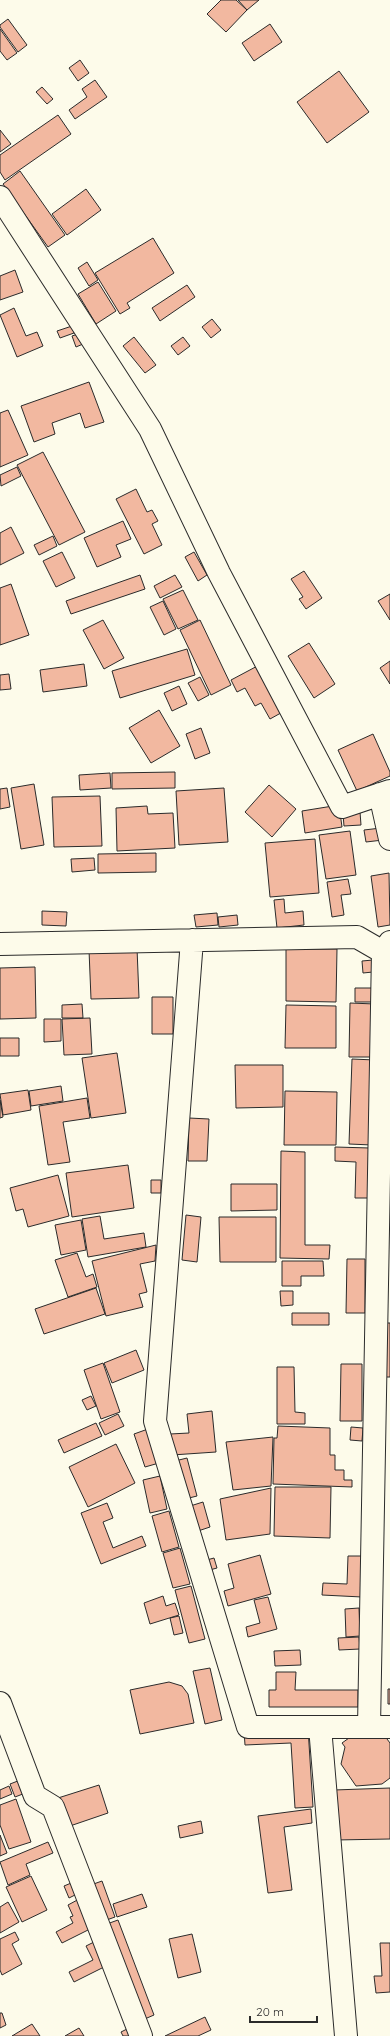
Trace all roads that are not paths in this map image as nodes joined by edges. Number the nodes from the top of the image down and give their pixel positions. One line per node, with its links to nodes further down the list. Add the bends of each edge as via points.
1 (0, 197): 2 (street, via 150,429 219,573 342,807)
2 (385, 793): 3 (street)
3 (390, 839)
4 (192, 940): 5 (street); 6 (street, via 357,937); 8 (street, via 156,1421 248,1727)
5 (0, 944)
6 (387, 947): 9 (street)
7 (0, 1703): 10 (street, via 35,1796 53,1807)
8 (320, 1727): 9 (street); 11 (street)
9 (379, 1727)
10 (141, 2036)
11 (346, 2036)

